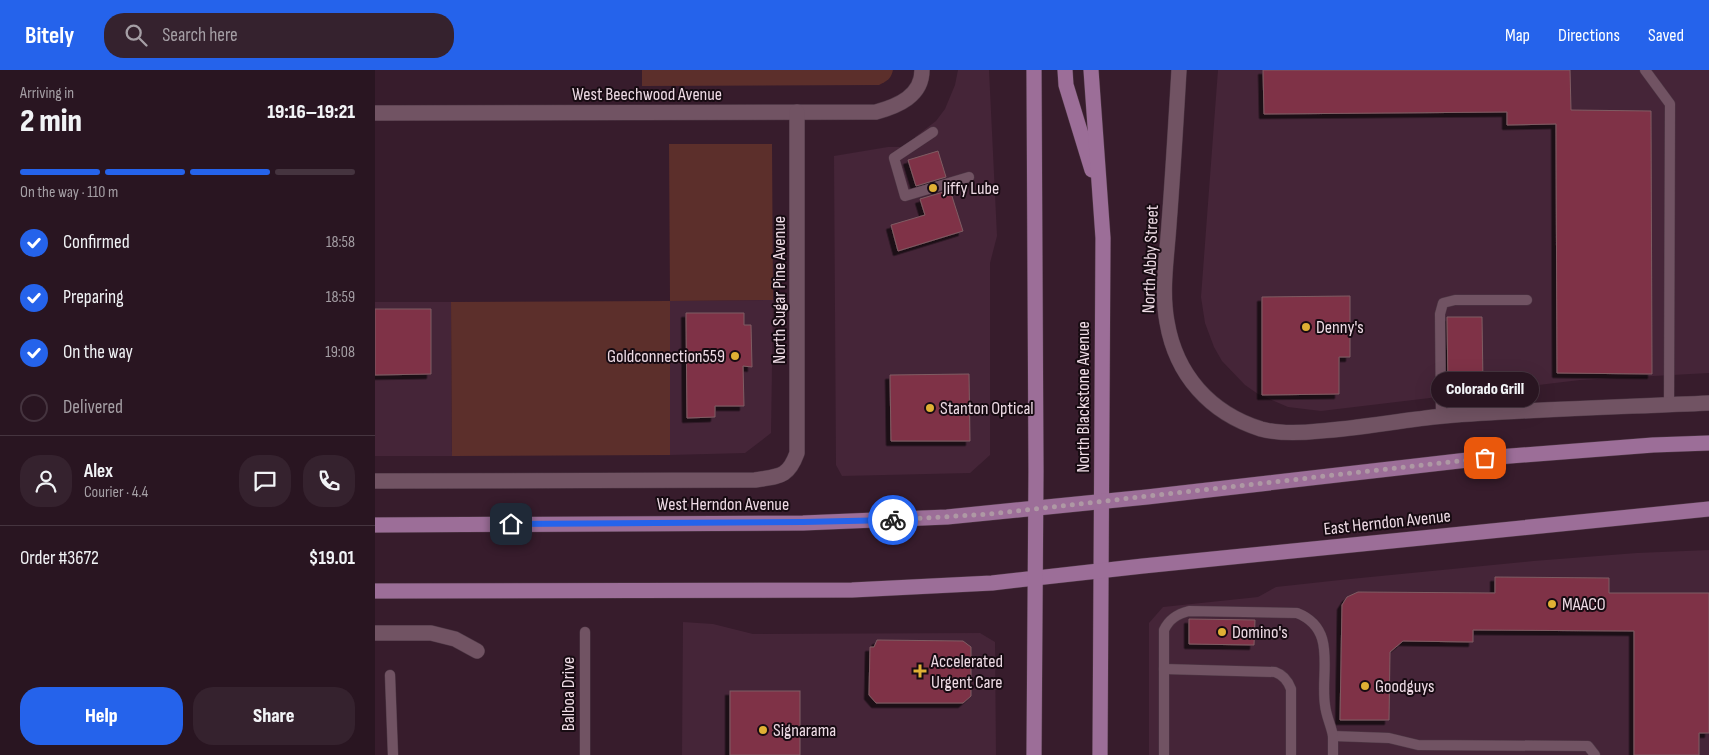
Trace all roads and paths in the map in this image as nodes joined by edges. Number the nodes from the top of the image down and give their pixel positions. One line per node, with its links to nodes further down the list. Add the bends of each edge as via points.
1 (922, 70): 7 (street, West Beechwood Avenue, via 922,79 914,93 896,106 876,112)
2 (1034, 70): 20 (main road)
3 (1065, 70): 11 (main road, via 1066,85)
4 (1091, 70): 11 (main road, North Blackstone Avenue)
5 (1179, 70): 15 (street, North Abby Street, via 1165,288 1167,322 1175,351 1195,388 1240,421 1263,429 1297,433)
6 (1645, 70): 14 (lane, via 1670,104)
7 (797, 112): 8 (street, West Beechwood Avenue); 17 (street, North Sugar Pine Avenue, via 797,453)
8 (375, 113)
9 (933, 132): 10 (lane, via 894,158 905,196)
10 (969, 177)
11 (1100, 195): 19 (main road, North Blackstone Avenue, via 1103,238)
12 (1527, 300): 15 (lane, via 1455,300 1443,303 1440,314)
13 (1709, 402): 14 (street, North Abby Street)
14 (1669, 405): 15 (street, North Abby Street)
15 (1441, 417)
16 (1709, 443): 19 (main road, via 1485,458)
17 (792, 468): 18 (street, West Herndon Avenue, via 779,476 755,480)
18 (375, 481)
19 (1101, 501): 20 (main road, West Herndon Avenue); 23 (main road, North Blackstone Avenue)
20 (1036, 509): 22 (main road, West Herndon Avenue, via 947,517 803,522); 24 (main road)
21 (1709, 509): 23 (main road, East Herndon Avenue)
22 (375, 525)
23 (1100, 572): 24 (main road, East Herndon Avenue); 35 (main road, North Blackstone Avenue)
24 (1036, 579): 25 (main road, via 852,590); 34 (main road)
25 (375, 591)
26 (585, 632): 33 (lane, Balboa Drive)
27 (375, 633): 28 (street, via 431,633 455,639)
28 (477, 651)
29 (1164, 669): 31 (lane, via 1164,630 1168,622 1183,612 1297,612 1313,623 1321,636 1325,653 1324,704); 36 (lane); 37 (lane, via 1281,674 1291,689)
30 (390, 675): 32 (lane)
31 (1333, 736): 38 (lane); 39 (lane, via 1389,738 1418,745 1587,746)
32 (393, 755)
33 (585, 755)
34 (1034, 755)
35 (1100, 755)
36 (1164, 755)
37 (1291, 755)
38 (1333, 755)
39 (1595, 755)

